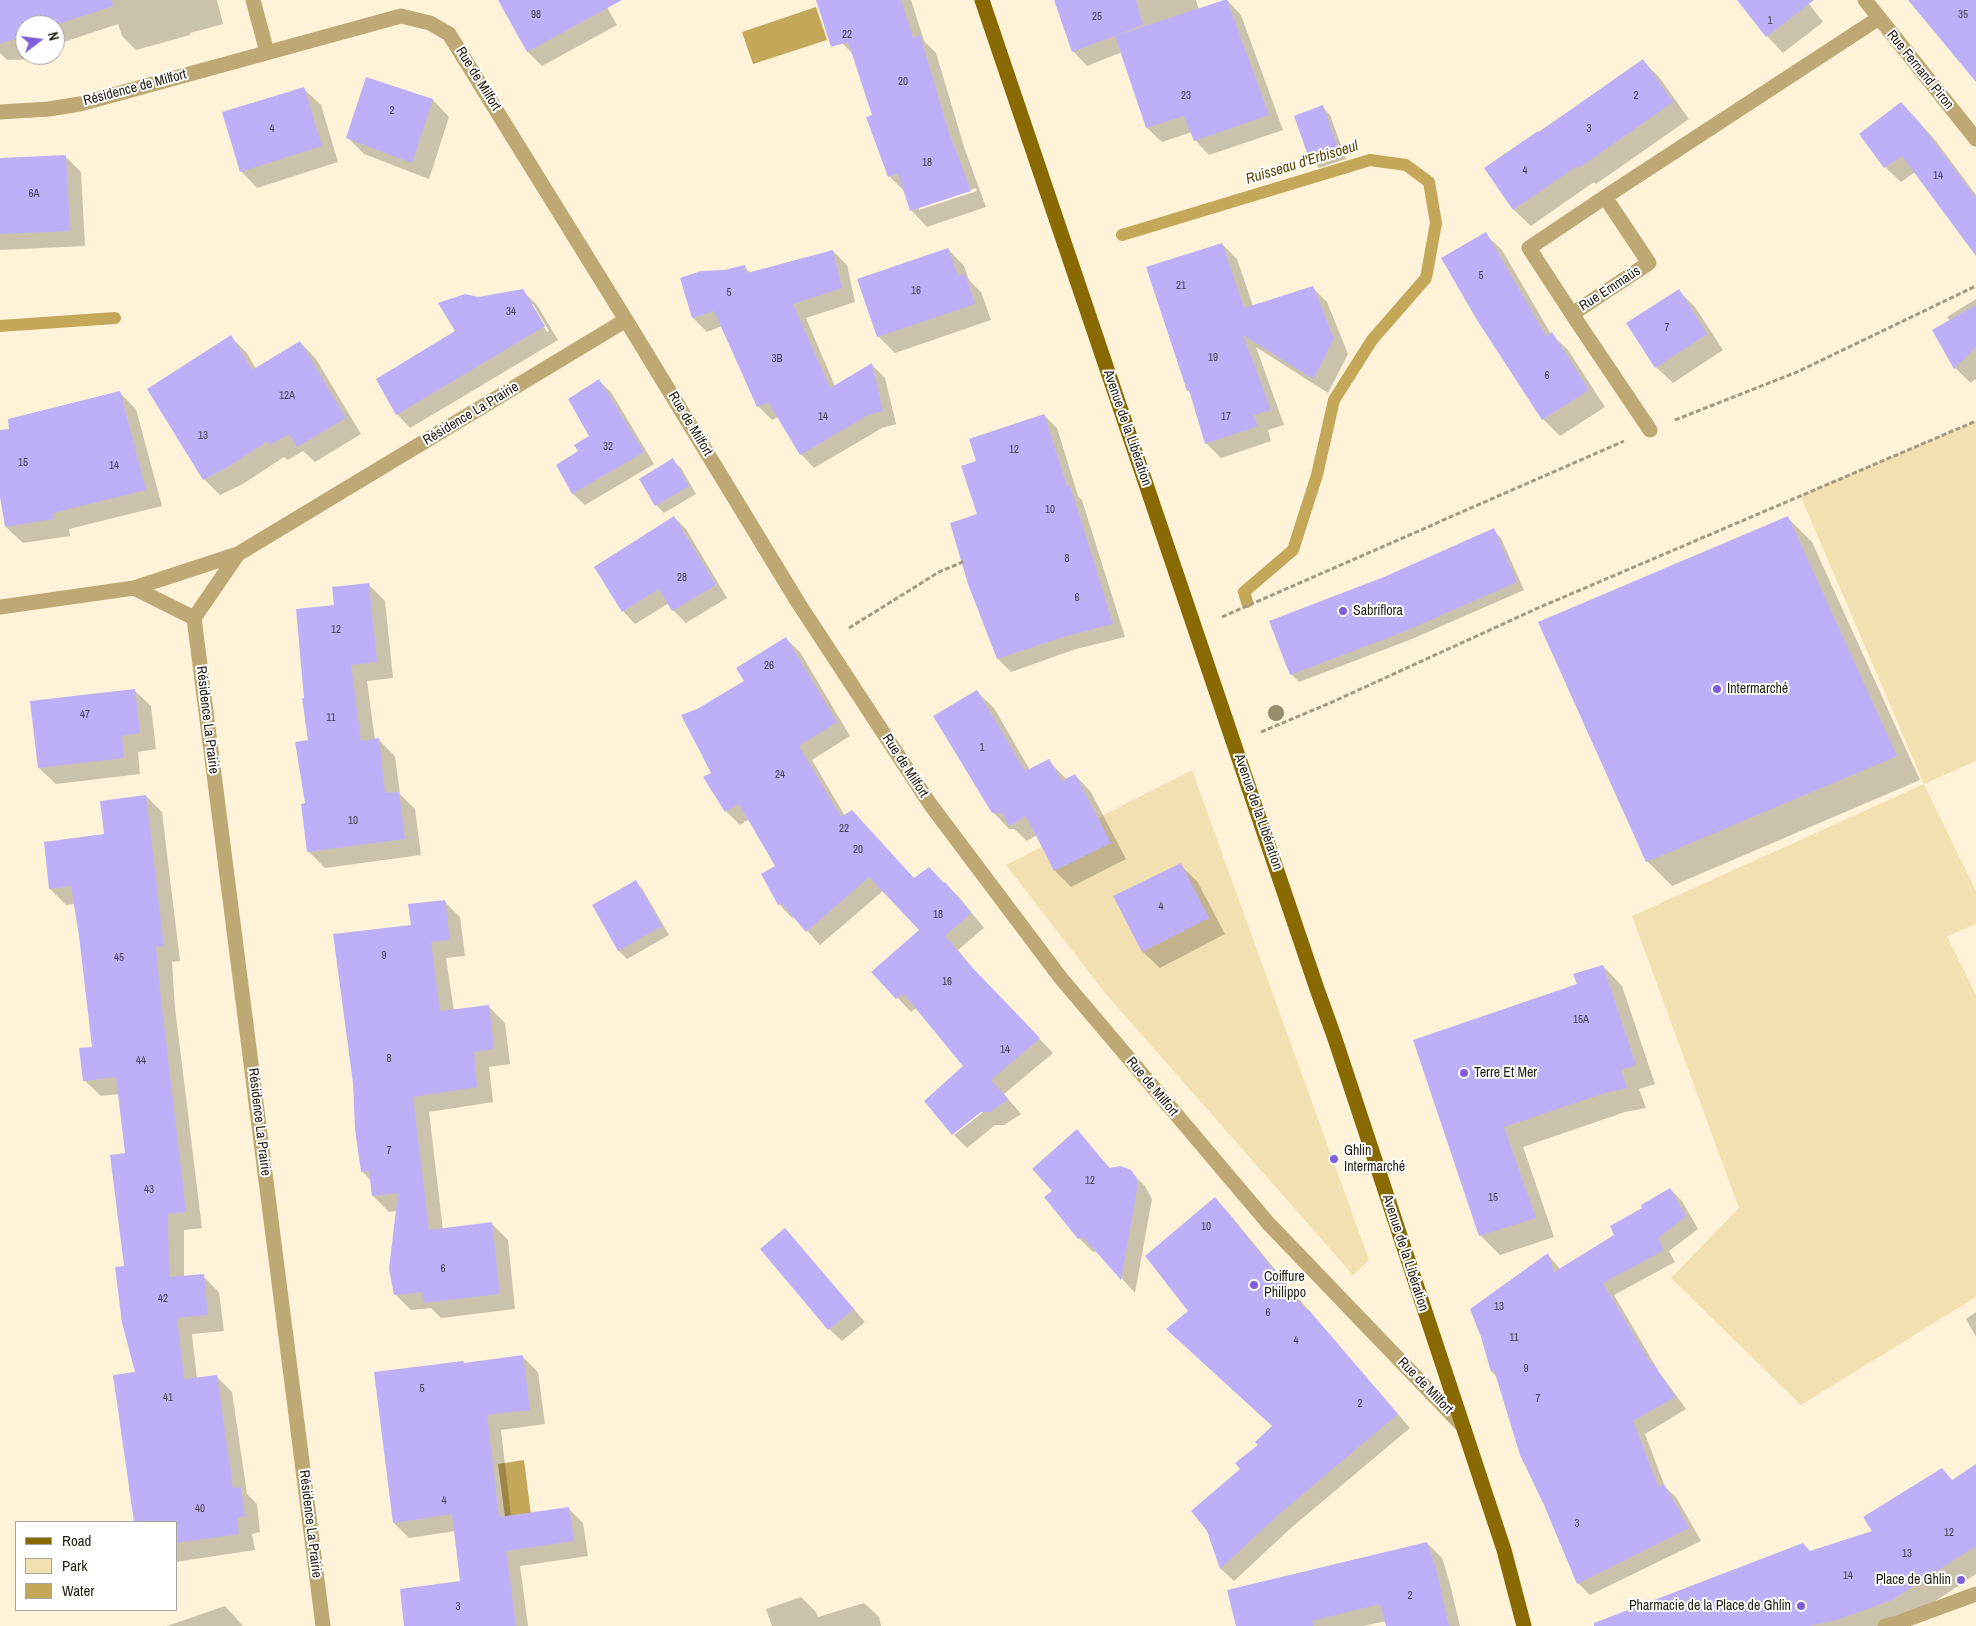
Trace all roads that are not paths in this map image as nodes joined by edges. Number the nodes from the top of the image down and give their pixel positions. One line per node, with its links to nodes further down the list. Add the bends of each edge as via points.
1 (254, 0): 6 (street)
2 (982, 0): 17 (main road, Avenue de la Libération, via 1334,1036)
3 (1865, 0): 4 (street, Rue Fernand Piron)
4 (1879, 18): 8 (street, Rue Fernand Piron); 9 (street, Rue Emmaüs)
5 (449, 34): 6 (street, Résidence de Milfort, via 430,23 401,16); 11 (street, Rue de Milfort)
6 (267, 52): 7 (street, Résidence de Milfort, via 80,104)
7 (0, 112)
8 (1976, 139)
9 (1605, 197): 10 (street, Rue Emmaüs, via 1529,248); 10 (street, Rue Emmaüs, via 1649,263)
10 (1572, 314): 12 (street)
11 (626, 320): 13 (street, Résidence La Prairie); 17 (street, Rue de Milfort, via 825,644 930,804 1060,977 1268,1223)
12 (1650, 430)
13 (238, 554): 14 (street, Résidence La Prairie); 16 (street, Résidence La Prairie)
14 (134, 588): 15 (street, Résidence La Prairie); 16 (street)
15 (0, 607)
16 (194, 618): 19 (street, Résidence La Prairie)
17 (1461, 1424): 20 (main road, Avenue de la Libération, via 1504,1550)
18 (1976, 1594): 21 (street)
19 (323, 1626)
20 (1524, 1626)
21 (1885, 1626)

